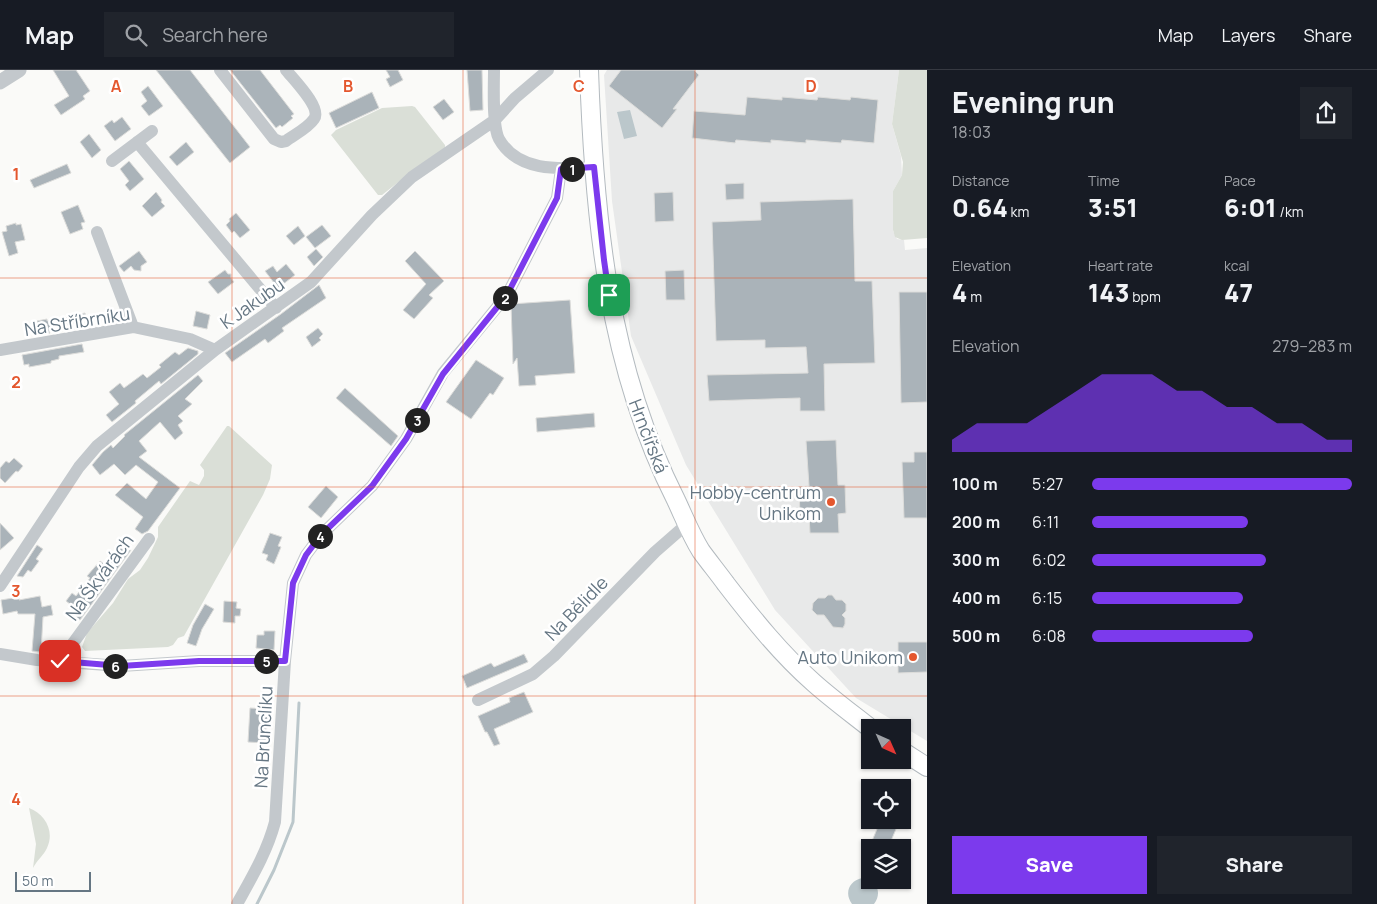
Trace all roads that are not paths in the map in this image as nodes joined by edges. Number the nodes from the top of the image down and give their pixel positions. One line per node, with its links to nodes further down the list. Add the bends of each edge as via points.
1 (18, 70): 7 (street)
2 (220, 70): 3 (street, via 274,139 281,142 286,142 316,114 314,105)
3 (286, 70)
4 (494, 70): 8 (street)
5 (548, 70): 8 (street, K Jakubu)
6 (589, 70): 12 (main road, Hrnčířská)
7 (0, 82)
8 (495, 120): 13 (street, via 498,138 512,156 534,166); 15 (street, K Jakubu, via 412,177 372,214 311,282)
9 (152, 131): 10 (street)
10 (137, 142): 11 (street); 15 (street)
11 (112, 161)
12 (594, 167): 13 (street); 19 (main road, Hrnčířská, via 608,286 627,378 645,431)
13 (561, 169): 24 (street, Na Brunclíku, via 557,198 507,295 443,374 406,439 372,486 321,535 306,555 293,583)
14 (97, 232): 16 (street)
15 (276, 308): 18 (street, K Jakubu)
16 (133, 327): 17 (street, Na Stříbrníku); 18 (street, Na Stříbrníku, via 190,339)
17 (0, 350)
18 (215, 350): 21 (street, K Jakubu, via 97,446 79,467)
19 (687, 524): 25 (street, Na Bělidle, via 533,674); 26 (main road, Hrnčířská, via 700,550 774,643 814,683)
20 (149, 539): 23 (street, Na Škvárách)
21 (0, 586)
22 (0, 654): 23 (street)
23 (60, 661): 24 (street, via 121,666 199,661)
24 (285, 661): 29 (street, Na Brunclíku, via 275,822 257,869)
25 (478, 700)
26 (861, 721)
27 (911, 757): 28 (main road)
28 (927, 767)
29 (237, 904)

